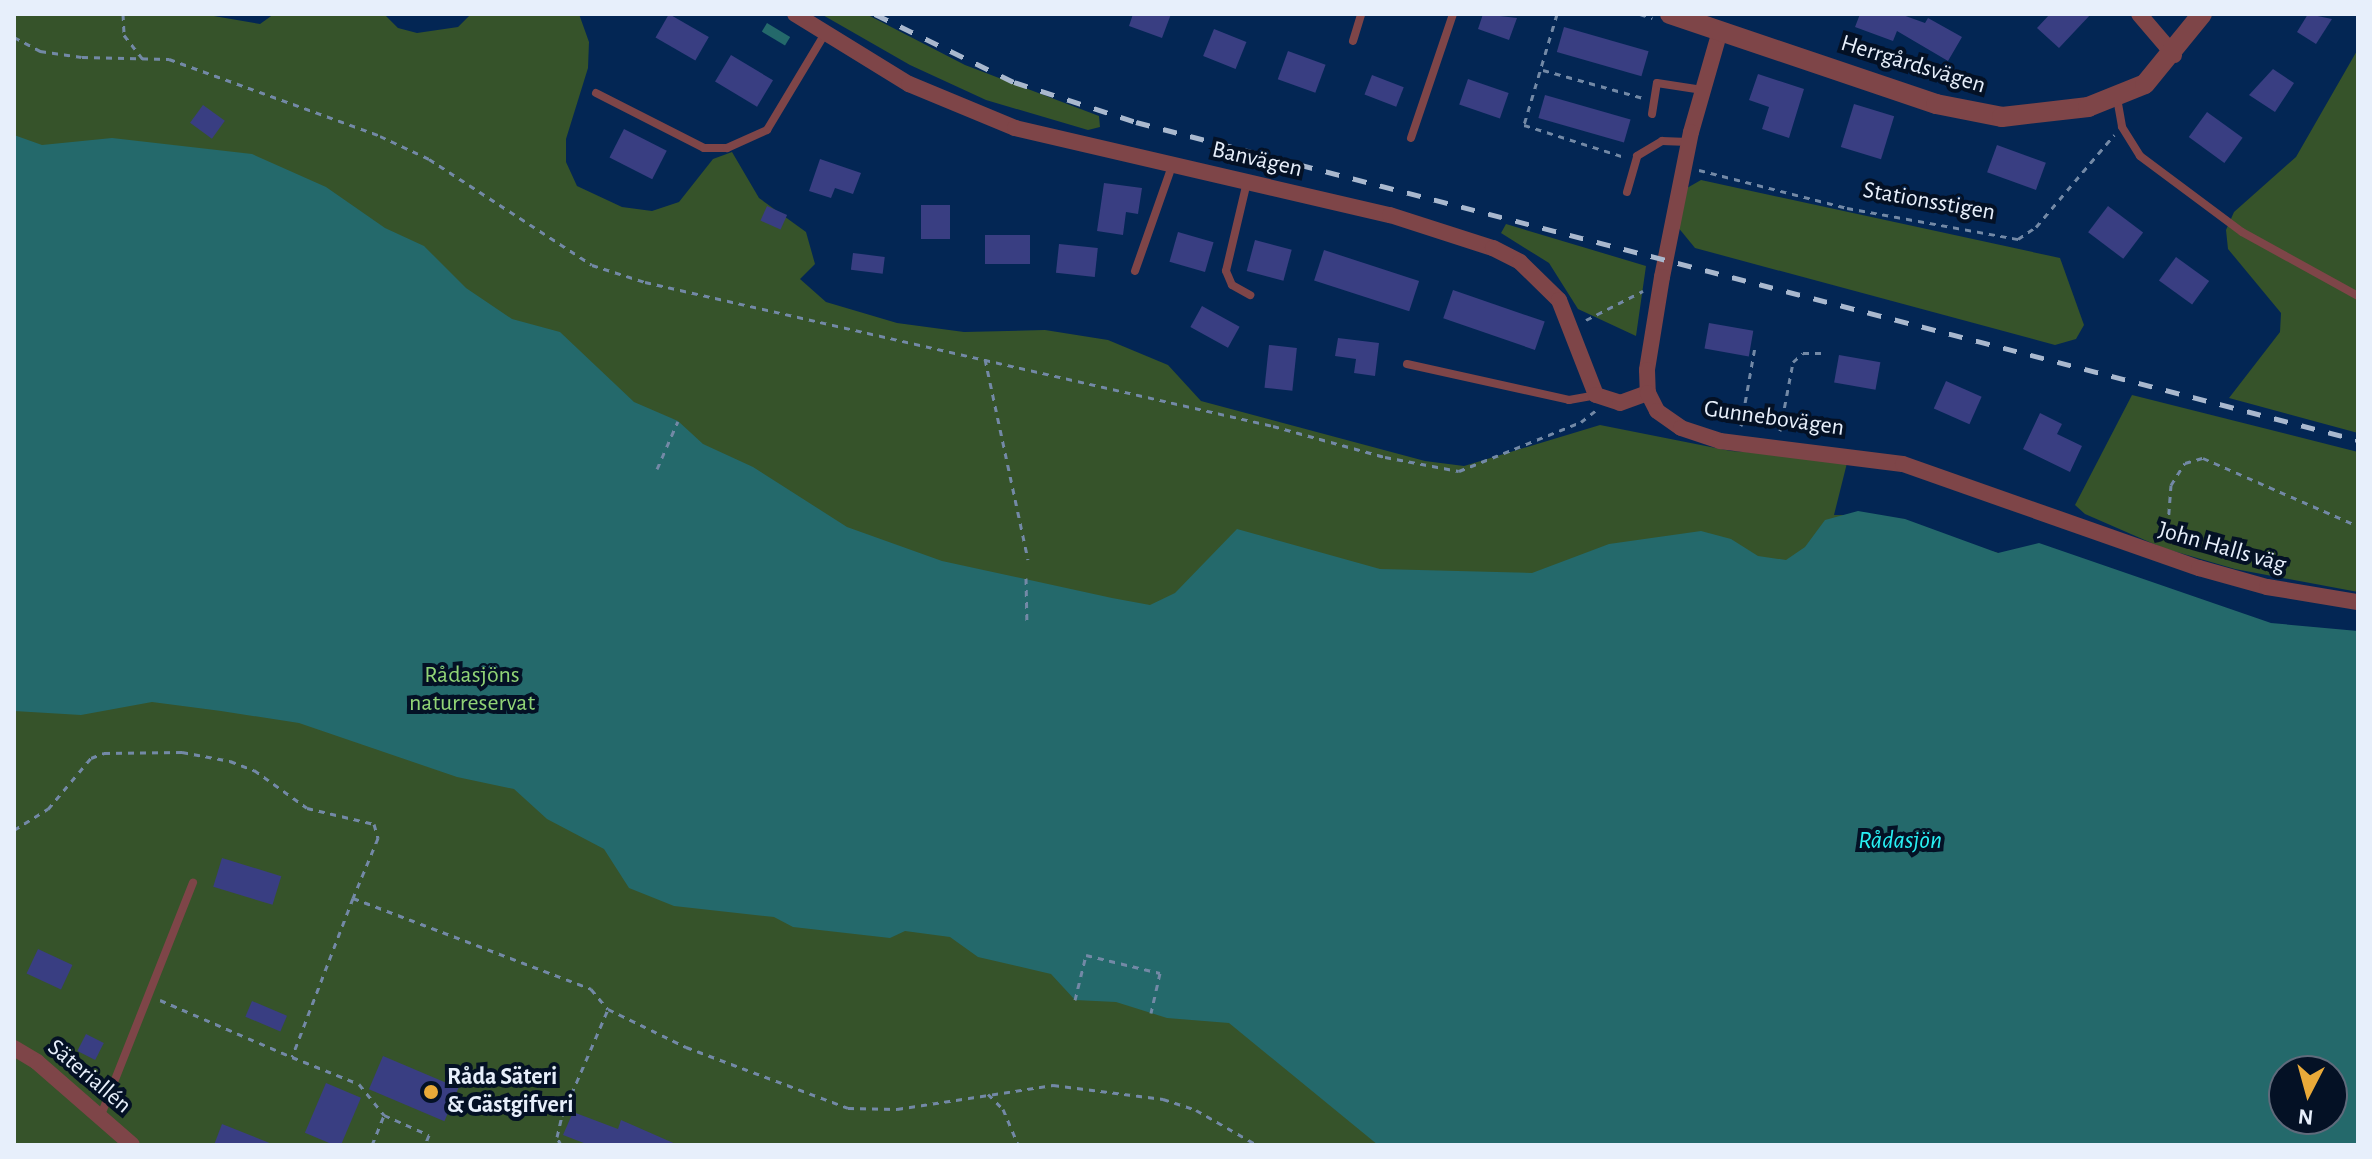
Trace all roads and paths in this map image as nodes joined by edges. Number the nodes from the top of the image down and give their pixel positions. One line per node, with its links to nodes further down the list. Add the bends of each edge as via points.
1 (123, 14): 15 (path, via 124,35)
2 (795, 14): 11 (street, Banvägen)
3 (1361, 14): 13 (lane)
4 (1453, 14): 23 (lane)
5 (1557, 14): 16 (path)
6 (1640, 14): 9 (path)
7 (2139, 14): 14 (street)
8 (2202, 14): 14 (street, Herrgårdsvägen)
9 (1662, 17): 10 (street, Herrgårdsvägen)
10 (1720, 31): 17 (street); 19 (street, Herrgårdsvägen, via 1936,104 1987,114 2044,115)
11 (824, 35): 18 (lane, via 767,130 727,148 704,148); 26 (street, Banvägen, via 909,84 1015,128)
12 (14, 37): 15 (path, via 40,51)
13 (1353, 41)
14 (2174, 55): 19 (street, Herrgårdsvägen, via 2145,84)
15 (143, 59): 37 (path, via 169,59 380,136 429,159 592,265 698,295)
16 (1543, 70): 20 (path); 25 (path, via 1524,125)
17 (1702, 90): 20 (lane, via 1657,83); 24 (street)
18 (596, 93)
19 (2116, 97): 22 (lane)
20 (1655, 100): 21 (lane)
21 (1652, 114)
22 (2122, 127): 27 (path, Stationsstigen, via 2088,160 2036,227 2018,239 1847,208); 33 (lane, via 2140,156 2242,232)
23 (1411, 138)
24 (1689, 142): 25 (lane, via 1662,141); 27 (street)
25 (1635, 160): 29 (lane)
26 (1172, 166): 28 (street, Banvägen); 30 (lane)
27 (1684, 166): 39 (street, via 1647,370)
28 (1247, 182): 32 (lane, via 1226,271 1232,285); 34 (street, Banvägen, via 1390,215 1493,248 1542,280)
29 (1627, 192)
30 (1135, 271)
31 (1651, 284): 34 (path)
32 (1250, 295)
33 (2358, 296)
34 (1573, 327): 40 (street, Banvägen)
35 (1755, 347): 42 (path)
36 (1827, 353): 43 (path, via 1803,353 1793,362)
37 (985, 359): 40 (path, via 1459,471 1581,422); 48 (path)
38 (1407, 364): 40 (lane, via 1569,400)
39 (1648, 393): 40 (street); 42 (street, Gunnebovägen, via 1657,411 1681,428)
40 (1602, 398)
41 (678, 421): 44 (path)
42 (1738, 443): 43 (street, Gunnebovägen)
43 (1778, 448): 46 (street, Gunnebovägen, via 1903,464)
44 (657, 469)
45 (2358, 526): 47 (path, via 2203,458 2185,463 2171,485)
46 (2075, 528): 47 (street, John Halls väg)
47 (2163, 557): 50 (street, John Halls väg, via 2267,587)
48 (1028, 559)
49 (1026, 578): 51 (path)
50 (2358, 602)
51 (1027, 624)
52 (14, 830): 54 (path, via 63,795 91,758 104,753 200,754 254,770 307,808 374,824 378,838)
53 (193, 883): 55 (lane)
54 (353, 898): 57 (path, via 591,989); 60 (path)
55 (145, 994): 60 (path); 62 (lane)
56 (1075, 1000): 58 (path, via 1086,955 1160,973)
57 (608, 1009): 61 (path, via 686,1047 848,1108 897,1109); 67 (path, via 562,1116 557,1137)
58 (1151, 1013)
59 (14, 1048): 62 (street, Säteriallén)
60 (292, 1057): 63 (path, via 359,1084)
61 (986, 1093): 68 (path, via 1003,1109); 69 (path, via 1053,1085 1163,1099 1196,1110)
62 (101, 1115): 64 (street, Säteriallén)
63 (384, 1115): 65 (path); 66 (path, via 429,1135)
64 (132, 1145)
65 (372, 1145)
66 (425, 1145)
67 (561, 1145)
68 (1018, 1145)
69 (1257, 1145)

